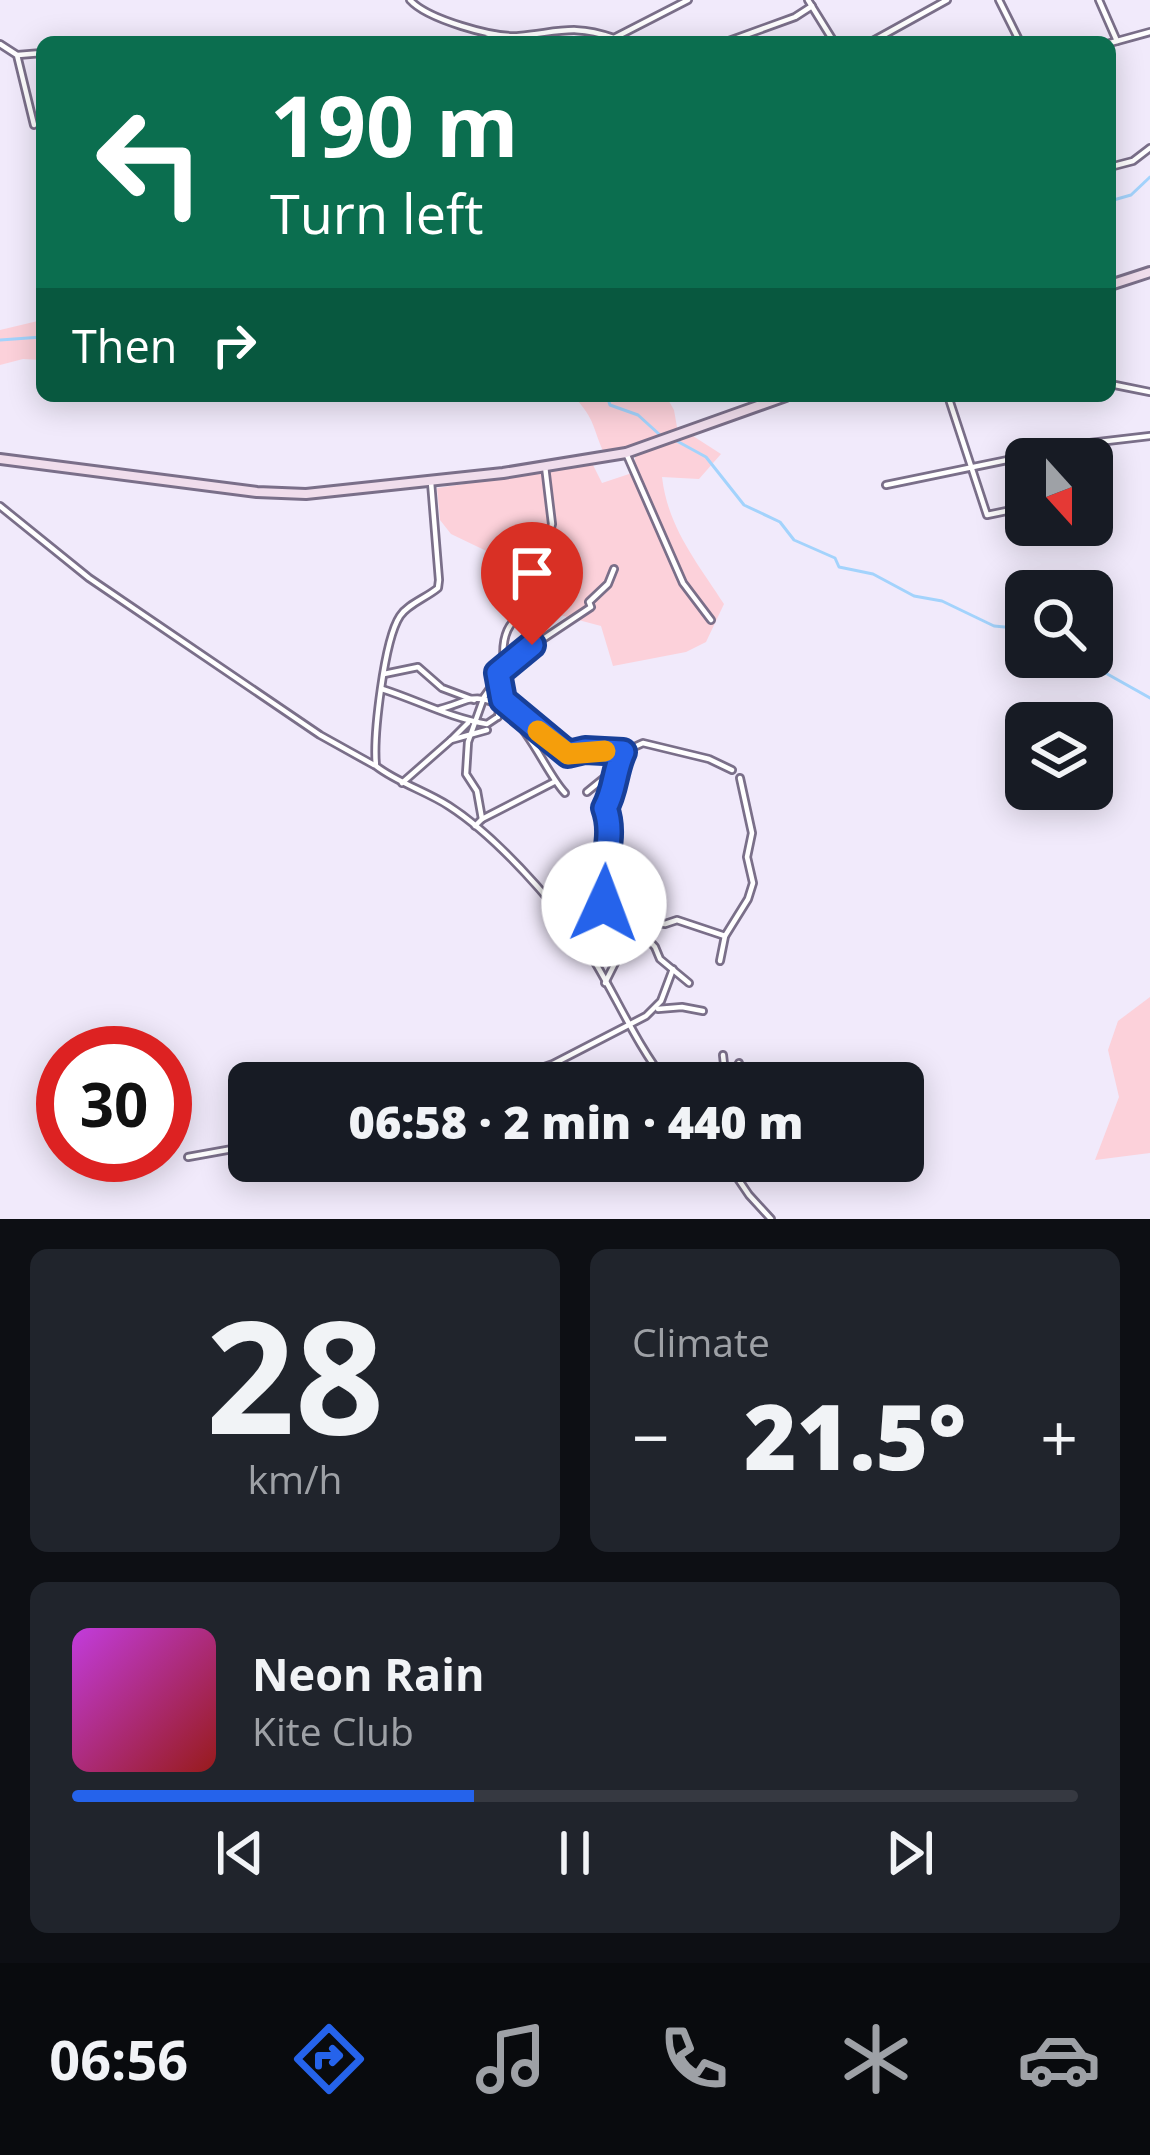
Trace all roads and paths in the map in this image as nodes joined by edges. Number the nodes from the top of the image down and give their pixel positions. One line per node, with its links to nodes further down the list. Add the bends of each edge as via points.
1 (410, 0): 8 (street, via 420,11)
2 (688, 0): 13 (street)
3 (947, 0): 16 (street)
4 (999, 0): 17 (street)
5 (1099, 0): 18 (street)
6 (810, 3): 14 (street); 15 (street)
7 (1150, 32): 19 (street)
8 (496, 34): 9 (street); 10 (street)
9 (490, 36)
10 (518, 36)
11 (518, 36): 12 (street, via 583,27)
12 (608, 36)
13 (618, 36)
14 (742, 36)
15 (830, 36)
16 (882, 36)
17 (1017, 36)
18 (1112, 36)
19 (1116, 41)
20 (0, 44): 22 (street)
21 (36, 53): 22 (street)
22 (17, 55): 23 (street)
23 (34, 125)
24 (1150, 148): 25 (street)
25 (1116, 164)
26 (1150, 272): 27 (main road)
27 (1116, 283)
28 (1116, 385): 29 (street)
29 (1150, 392)
30 (769, 402): 33 (main road)
31 (950, 402): 36 (street)
32 (1150, 436): 36 (street)
33 (626, 453): 35 (main road); 42 (street, via 682,583)
34 (0, 459): 37 (main road, via 257,492)
35 (545, 466): 37 (main road); 43 (street, via 552,524 545,582 507,628)
36 (972, 466): 38 (street); 40 (street, via 987,514)
37 (431, 482): 44 (street, via 438,588 403,611)
38 (886, 485)
39 (0, 506): 59 (street, via 89,578)
40 (1005, 511)
41 (614, 568): 43 (street, via 591,607)
42 (710, 620)
43 (504, 664): 45 (street)
44 (384, 674): 46 (street); 49 (street, via 418,667)
45 (496, 680): 47 (street); 48 (street)
46 (382, 688): 51 (street); 59 (street)
47 (501, 697): 50 (street); 58 (street, via 568,754)
48 (483, 699): 49 (street); 50 (street); 54 (street)
49 (473, 700): 51 (street)
50 (497, 708): 52 (street); 53 (street)
51 (440, 709): 54 (street)
52 (506, 712): 53 (street); 63 (street, via 521,722)
53 (498, 717): 54 (street)
54 (472, 722): 56 (street); 57 (street)
55 (487, 730): 56 (street)
56 (471, 735): 57 (street); 67 (street, via 466,774)
57 (451, 740): 64 (street)
58 (623, 752): 60 (street); 61 (street, via 654,743)
59 (376, 766): 64 (street)
60 (614, 770): 65 (street); 69 (street)
61 (732, 770)
62 (740, 778): 71 (street, via 753,883)
63 (554, 782): 66 (street); 67 (street)
64 (403, 783): 68 (street)
65 (587, 792)
66 (565, 793)
67 (482, 819): 68 (street)
68 (475, 826): 75 (street, via 570,926)
69 (596, 897): 70 (street); 70 (street, via 590,927 598,917)
70 (625, 916): 71 (street, via 677,920); 73 (street); 75 (street)
71 (725, 936): 72 (street)
72 (720, 961)
73 (673, 969): 74 (street); 77 (street)
74 (689, 983)
75 (605, 984): 78 (street)
76 (703, 1011): 77 (street)
77 (653, 1012): 78 (street)
78 (627, 1024): 80 (street); 81 (street)
79 (723, 1055): 82 (street)
80 (557, 1062)
81 (653, 1062)
82 (724, 1062)
83 (228, 1149): 84 (street)
84 (192, 1155)
85 (740, 1182): 86 (street)
86 (771, 1219)

